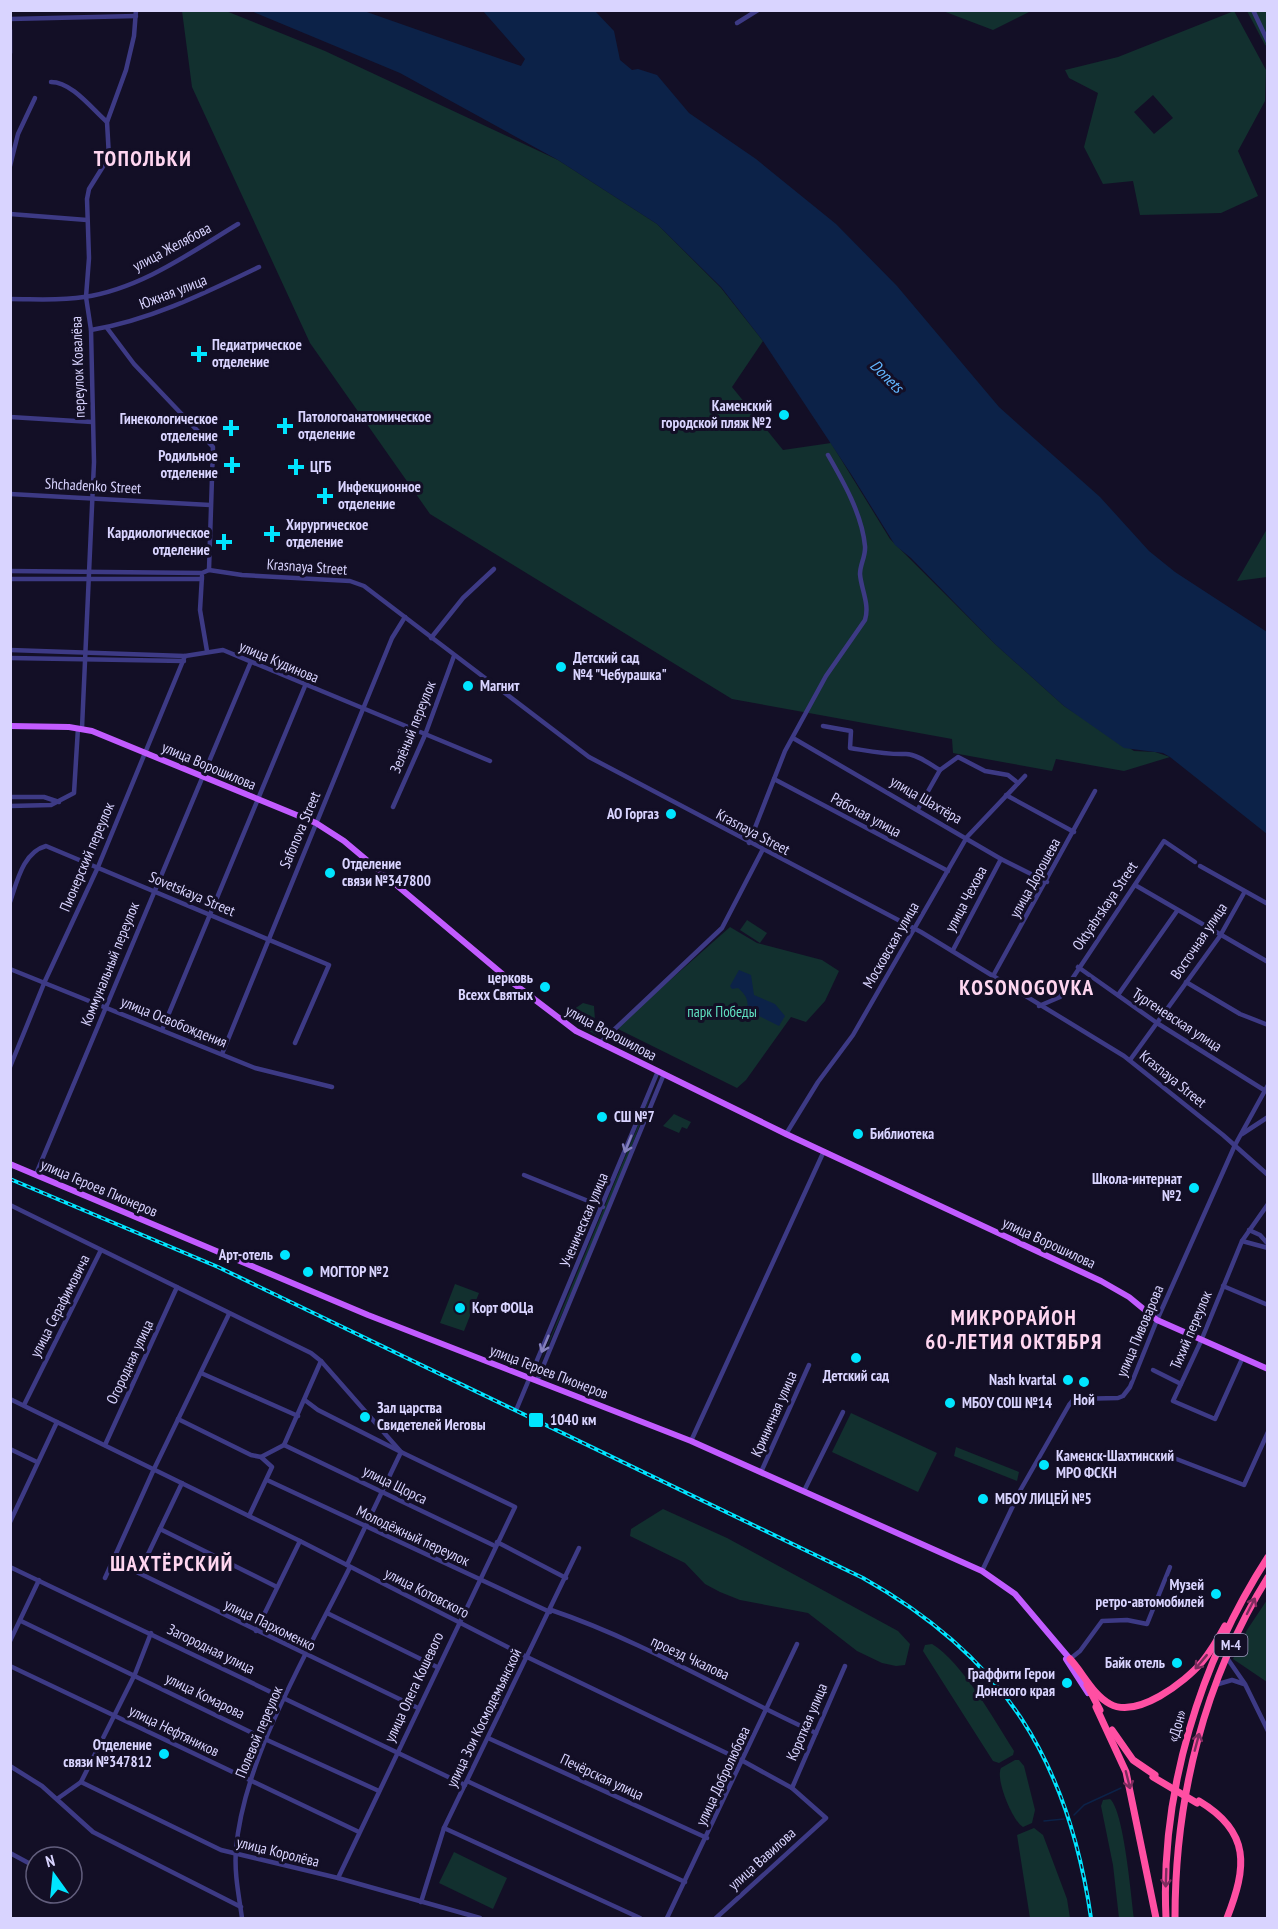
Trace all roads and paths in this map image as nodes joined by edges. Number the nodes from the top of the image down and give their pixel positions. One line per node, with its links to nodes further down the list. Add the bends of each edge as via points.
1 (11, 10): 5 (street)
2 (758, 10): 6 (street)
3 (1252, 10): 8 (street)
4 (136, 13): 5 (street); 14 (street, переулок Ковалёва, via 126,70)
5 (10, 20)
6 (737, 23)
7 (1268, 24): 8 (street)
8 (1260, 27): 10 (street)
9 (10, 30): 11 (street)
10 (1268, 42)
11 (10, 54)
12 (51, 82): 14 (street, via 78,95)
13 (34, 98): 15 (street, via 18,134)
14 (107, 122): 17 (street, переулок Ковалёва, via 109,157 89,189)
15 (10, 166)
16 (10, 214): 17 (street)
17 (87, 220): 20 (street, переулок Ковалёва)
18 (238, 224): 20 (street, улица Желябова, via 159,271)
19 (260, 267): 22 (street, Южная улица, via 179,305)
20 (86, 297): 21 (street, улица Желябова); 23 (street, переулок Ковалёва)
21 (10, 299)
22 (107, 328): 23 (street, Южная улица); 29 (street, via 134,364 213,447)
23 (92, 330): 25 (street, переулок Ковалёва)
24 (10, 417): 25 (street)
25 (92, 422): 28 (street, переулок Ковалёва)
26 (828, 455): 52 (street, via 845,487 863,537 860,574 867,612)
27 (10, 494): 28 (street, Shchadenko Street)
28 (92, 498): 29 (street, Shchadenko Street); 33 (street, переулок Ковалёва)
29 (210, 505): 31 (street)
30 (494, 569): 38 (street, via 463,598)
31 (209, 570): 34 (street); 37 (street, Krasnaya Street, via 354,582)
32 (10, 571): 33 (street)
33 (88, 572): 34 (street); 36 (street, переулок Ковалёва)
34 (202, 576): 36 (street); 40 (street, via 200,610)
35 (10, 579): 36 (street)
36 (88, 579): 41 (street, переулок Ковалёва)
37 (405, 617): 38 (street, Krasnaya Street); 47 (street, Safonova Street, via 392,638)
38 (431, 638): 42 (street, Krasnaya Street)
39 (10, 650): 41 (street, улица Кудинова)
40 (207, 651): 44 (street, улица Кудинова); 45 (street, улица Кудинова, via 223,650)
41 (84, 656): 43 (street, улица Кудинова); 44 (street, улица Кудинова); 50 (street, переулок Ковалёва)
42 (454, 656): 51 (street, Зелёный переулок); 71 (street, Krasnaya Street, via 589,757)
43 (10, 658)
44 (184, 659): 53 (street, Пионерский переулок)
45 (250, 664): 46 (street, улица Кудинова); 56 (street, Коммунальный переулок)
46 (305, 686): 47 (street, улица Кудинова); 63 (street)
47 (364, 709): 51 (street, улица Кудинова); 68 (street, Safonova Street)
48 (10, 726): 50 (main road, улица Ворошилова)
49 (823, 726): 55 (street, via 851,731 850,748 895,756 906,754)
50 (80, 728): 53 (main road, улица Ворошилова); 64 (street, переулок Ковалёва, via 74,793)
51 (425, 735): 54 (street, улица Кудинова); 66 (street, Зелёный переулок)
52 (793, 738): 58 (street); 67 (street, улица Шахтёра)
53 (145, 752): 56 (main road, улица Ворошилова); 76 (street, Пионерский переулок)
54 (490, 761)
55 (940, 770): 59 (street, via 958,757 985,771 1008,775); 67 (street)
56 (201, 775): 63 (main road, улица Ворошилова); 82 (street, Коммунальный переулок)
57 (1024, 776): 59 (street, Московская улица)
58 (774, 779): 71 (street); 77 (street, Рабочая улица)
59 (1018, 783): 61 (street, Московская улица)
60 (1095, 791): 69 (street, улица Дорошева)
61 (1006, 795): 69 (street); 70 (street, Московская улица)
62 (10, 797): 64 (street, via 44,797)
63 (258, 799): 68 (main road, улица Ворошилова); 87 (street)
64 (59, 802): 65 (street, via 48,806)
65 (10, 806)
66 (393, 807)
67 (918, 809): 70 (street, улица Шахтёра)
68 (315, 824): 90 (street, Safonova Street); 105 (main road, улица Ворошилова, via 344,841 560,1021)
69 (1074, 832): 80 (street, улица Дорошева)
70 (967, 837): 73 (street, улица Шахтёра); 77 (street, Московская улица)
71 (749, 843): 72 (street, Krasnaya Street)
72 (762, 851): 88 (street, Krasnaya Street); 105 (street, via 722,928)
73 (1001, 859): 80 (street, улица Шахтёра); 91 (street, улица Чехова)
74 (1195, 862): 81 (street, Oktyabrskaya Street, via 1164,841)
75 (1200, 866): 83 (street)
76 (98, 867): 79 (street, Sovetskaya Street, via 46,846 31,854); 82 (street, Sovetskaya Street); 96 (street, Пионерский переулок)
77 (948, 871): 88 (street, Московская улица)
78 (10, 882): 79 (street)
79 (17, 882): 84 (street)
80 (1047, 882): 95 (street, улица Дорошева)
81 (1135, 885): 86 (street); 93 (street, Oktyabrskaya Street)
82 (153, 890): 87 (street, Sovetskaya Street); 100 (street, Коммунальный переулок)
83 (1244, 893): 85 (street); 89 (street, Восточная улица)
84 (10, 902)
85 (1268, 904)
86 (1177, 911): 89 (street); 98 (street)
87 (209, 915): 90 (street, Sovetskaya Street); 103 (street)
88 (914, 929): 91 (street, Krasnaya Street); 113 (street, Московская улица, via 854,1035 818,1082)
89 (1220, 936): 92 (street); 97 (street, Восточная улица)
90 (268, 939): 104 (street, Sovetskaya Street, via 329,965); 106 (street, Safonova Street)
91 (953, 950): 95 (street, Krasnaya Street)
92 (1268, 962)
93 (1078, 967): 98 (street, Тургеневская улица); 99 (street, Oktyabrskaya Street, via 1058,999)
94 (10, 969): 96 (street, улица Освобождения)
95 (993, 976): 99 (street, Krasnaya Street)
96 (45, 981): 100 (street, улица Освобождения); 108 (street, Пионерский переулок)
97 (1186, 982): 101 (street, Восточная улица); 102 (street, via 1240,1014)
98 (1118, 995): 101 (street, Тургеневская улица)
99 (1040, 1006): 107 (street, Krasnaya Street)
100 (105, 1007): 103 (street, улица Освобождения); 118 (street, Коммунальный переулок)
101 (1157, 1023): 107 (street, Восточная улица); 111 (street, Тургеневская улица)
102 (1268, 1025)
103 (162, 1030): 106 (street, улица Освобождения)
104 (295, 1043)
105 (600, 1043): 109 (main road, улица Ворошилова)
106 (222, 1054): 110 (street, улица Освобождения, via 255,1068)
107 (1130, 1060): 115 (street, Krasnaya Street)
108 (10, 1067)
109 (661, 1072): 113 (main road, улица Ворошилова); 123 (street, Ученическая улица, one-way to 123); 140 (street, Ученическая улица)
110 (332, 1087)
111 (1266, 1088): 114 (street, улица Пивоварова)
112 (1268, 1117): 114 (street)
113 (786, 1134): 116 (main road, улица Ворошилова)
114 (1240, 1136): 115 (street, улица Пивоварова)
115 (1235, 1145): 120 (street, Krasnaya Street); 132 (street, улица Пивоварова)
116 (824, 1151): 132 (main road, улица Ворошилова, via 1101,1281 1129,1297); 151 (street)
117 (10, 1164): 118 (main road, улица Героев Пионеров)
118 (36, 1174): 140 (main road, улица Героев Пионеров, via 368,1315)
119 (524, 1174): 123 (street)
120 (1268, 1175)
121 (1268, 1204): 124 (street, Тихий переулок)
122 (10, 1205): 127 (street)
123 (603, 1207): 140 (street, Ученическая улица, one-way to 140)
124 (1249, 1230): 125 (street, Тихий переулок); 126 (street, via 1260,1235)
125 (1242, 1241): 126 (street); 128 (street, Тихий переулок)
126 (1268, 1246)
127 (101, 1251): 129 (street); 144 (street, улица Серафимовича)
128 (1223, 1286): 130 (street, Тихий переулок); 133 (street, Тихий переулок)
129 (177, 1287): 131 (street); 152 (street, Огородная улица)
130 (1268, 1305)
131 (229, 1314): 135 (street); 139 (street)
132 (1156, 1320): 133 (main road); 178 (street, улица Пивоварова, via 1123,1396 1074,1399 1069,1405 1021,1489)
133 (1201, 1341): 134 (main road); 141 (street, Тихий переулок)
134 (1242, 1359): 137 (main road); 141 (street, Тихий переулок, via 1215,1419 1173,1401)
135 (321, 1361): 143 (street); 155 (street)
136 (809, 1365): 160 (street, Криничная улица)
137 (1268, 1369)
138 (1153, 1370): 141 (street, Тихий переулок)
139 (201, 1373): 147 (street); 148 (street)
140 (534, 1379): 145 (street); 151 (main road, улица Героев Пионеров)
141 (1181, 1384)
142 (10, 1399): 144 (street, улица Котовского)
143 (306, 1401): 147 (street); 155 (street)
144 (24, 1405): 149 (street, улица Котовского)
145 (517, 1408)
146 (843, 1412): 163 (street)
147 (298, 1416): 153 (street)
148 (178, 1419): 157 (street); 159 (street)
149 (57, 1422): 152 (street, улица Котовского); 158 (street)
150 (1268, 1432): 156 (street, via 1244,1485)
151 (691, 1441): 160 (main road, улица Героев Пионеров)
152 (105, 1445): 159 (street, улица Котовского)
153 (284, 1445): 157 (street); 164 (street, улица Щорса)
154 (10, 1449): 158 (street)
155 (401, 1452): 164 (street, Полевой переулок); 171 (street, улица Олега Кошевого, via 515,1507)
156 (1166, 1455)
157 (261, 1457): 161 (street, via 272,1467)
158 (37, 1462): 165 (street)
159 (154, 1468): 162 (street, улица Котовского); 174 (street)
160 (761, 1472): 163 (main road, улица Героев Пионеров)
161 (267, 1480): 166 (street); 168 (street, Молодёжный переулок)
162 (182, 1483): 166 (street, улица Котовского); 169 (street)
163 (804, 1491): 178 (main road, улица Героев Пионеров)
164 (381, 1492): 168 (street, Полевой переулок); 171 (street, улица Щорса)
165 (12, 1512): 167 (street)
166 (249, 1516): 170 (street, улица Котовского)
167 (10, 1522)
168 (364, 1527): 175 (street, Полевой переулок); 184 (street, Молодёжный переулок)
169 (160, 1529): 179 (street); 185 (street)
170 (300, 1541): 175 (street, улица Котовского); 185 (street)
171 (496, 1544): 182 (street, улица Щорса); 184 (street, улица Олега Кошевого)
172 (579, 1548): 182 (street, улица Зои Космодемьянской)
173 (1268, 1557): 186 (highway, «Дон» / М-4)
174 (114, 1561): 179 (street, улица Пархоменко); 181 (street)
175 (348, 1566): 188 (street, Полевой переулок); 190 (street, улица Котовского)
176 (10, 1567): 183 (street, Загородная улица)
177 (1170, 1567): 198 (street, via 1146,1625 1127,1620 1102,1621)
178 (982, 1571): 198 (main road, улица Героев Пионеров, via 1015,1594)
179 (139, 1574): 191 (street, улица Пархоменко)
180 (1268, 1577): 196 (highway, «Дон» / М-4, one-way to 180)
181 (105, 1578)
182 (566, 1578): 187 (street, улица Зои Космодемьянской)
183 (39, 1580): 189 (street); 192 (street, Загородная улица)
184 (479, 1581): 187 (street, Молодёжный переулок); 190 (street, улица Олега Кошевого)
185 (277, 1587): 191 (street)
186 (1239, 1604): 198 (highway, one-way to 198, via 1214,1646 1193,1671 1138,1707 1123,1708 1107,1702); 241 (highway, «Дон» / М-4, one-way to 241, via 1205,1683 1183,1753 1169,1838)
187 (550, 1611): 197 (street, улица Зои Космодемьянской); 208 (street, проезд Чкалова, via 706,1677)
188 (327, 1612): 195 (street, Полевой переулок); 201 (street)
189 (21, 1621): 193 (street); 202 (street, улица Комарова)
190 (458, 1622): 197 (street, улица Котовского); 201 (street, улица Олега Кошевого)
191 (256, 1631): 195 (street, улица Пархоменко)
192 (151, 1633): 202 (street); 205 (street, Загородная улица)
193 (10, 1641)
194 (797, 1644): 208 (street, улица Добролюбова)
195 (306, 1656): 205 (street, Полевой переулок); 207 (street, улица Пархоменко)
196 (1226, 1656): 203 (street); 204 (highway, «Дон» / М-4)
197 (527, 1657): 212 (street, улица Зои Космодемьянской); 215 (street, улица Котовского)
198 (1069, 1660): 206 (main road, улица Героев Пионеров); 217 (highway, via 1123,1748)
199 (10, 1666): 209 (street, улица Нефтяников)
200 (845, 1666): 211 (street, Короткая улица)
201 (437, 1667): 207 (street, улица Олега Кошевого)
202 (135, 1674): 209 (street); 213 (street, улица Комарова)
203 (1245, 1684): 204 (street, via 1232,1680); 210 (street)
204 (1215, 1685): 242 (highway, «Дон» / М-4, one-way to 204, via 1178,1840 1191,1766)
205 (285, 1698): 213 (street, Полевой переулок); 214 (street, Загородная улица)
206 (1096, 1707): 217 (highway, via 1131,1762); 240 (highway, one-way to 240, via 1126,1772)
207 (418, 1708): 214 (street, улица Олега Кошевого)
208 (767, 1711): 211 (street, проезд Чкалова); 215 (street, улица Добролюбова)
209 (114, 1715): 218 (street); 219 (street, улица Нефтяников)
210 (1268, 1731)
211 (816, 1733): 221 (street, Короткая улица)
212 (488, 1738): 220 (street, улица Зои Космодемьянской); 227 (street, Печёрская улица)
213 (267, 1740): 219 (street, Полевой переулок); 222 (street, улица Комарова)
214 (396, 1751): 220 (street, Загородная улица); 222 (street, улица Олега Кошевого)
215 (743, 1761): 221 (street, улица Котовского); 227 (street, улица Добролюбова)
216 (10, 1766): 223 (street)
217 (1154, 1776): 243 (highway, bridge, via 1227,1822 1239,1845 1242,1873)
218 (81, 1782): 223 (street); 229 (street, улица Королёва, via 216,1848)
219 (250, 1782): 226 (street, улица Нефтяников); 229 (street, Полевой переулок)
220 (466, 1783): 225 (street, улица Зои Космодемьянской); 232 (street)
221 (792, 1788): 224 (street, улица Котовского)
222 (379, 1791): 226 (street, улица Олега Кошевого)
223 (57, 1799): 234 (street, via 93,1832)
224 (826, 1818): 239 (street, улица Вавилова)
225 (444, 1828): 233 (street, улица Зои Космодемьянской); 237 (street)
226 (359, 1832): 231 (street, улица Олега Кошевого)
227 (707, 1838): 232 (street, улица Добролюбова)
228 (10, 1853): 230 (street)
229 (236, 1853): 231 (street, улица Королёва); 234 (street, Полевой переулок)
230 (24, 1861)
231 (338, 1878): 233 (street, улица Королёва)
232 (685, 1882): 238 (street, улица Добролюбова)
233 (421, 1902): 236 (street, улица Королёва)
234 (241, 1906): 235 (street, Полевой переулок)
235 (242, 1918)
236 (480, 1918)
237 (640, 1918)
238 (668, 1918)
239 (716, 1918)
240 (1156, 1918)
241 (1166, 1918)
242 (1177, 1918)
243 (1225, 1918)

